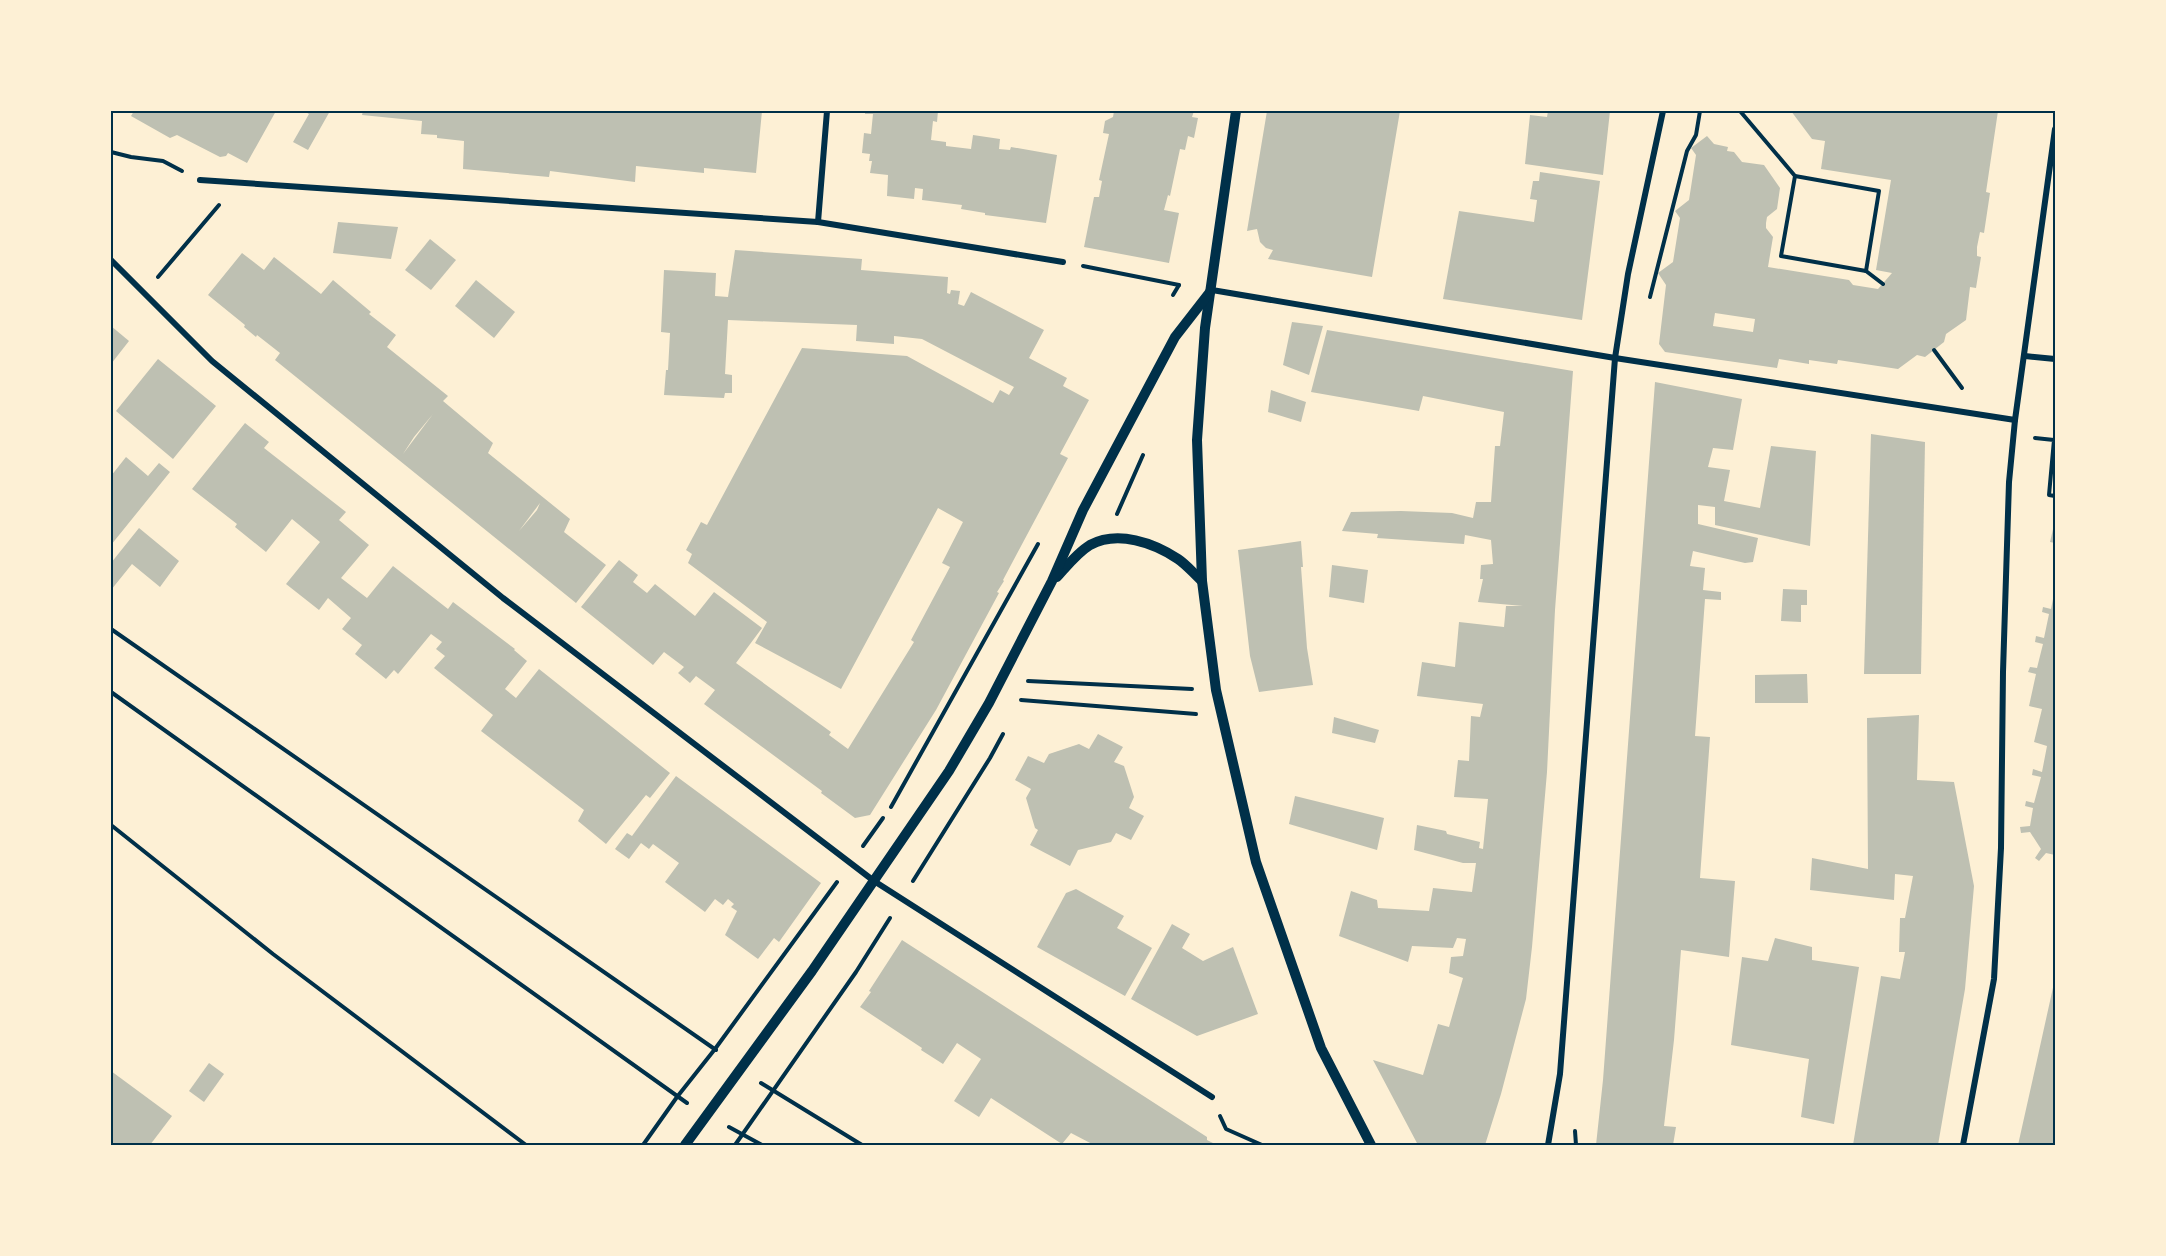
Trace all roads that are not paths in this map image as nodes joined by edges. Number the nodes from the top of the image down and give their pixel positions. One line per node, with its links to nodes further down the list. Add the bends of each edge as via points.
1 (827, 111): 6 (street)
2 (1236, 111): 9 (street)
3 (1663, 111): 11 (street, via 1628,274)
4 (2055, 129): 10 (street)
5 (200, 180): 6 (street)
6 (818, 222): 8 (street)
7 (111, 260): 16 (street, via 212,361 503,598)
8 (1063, 262)
9 (1212, 290): 11 (street); 14 (street, via 1175,337 1083,510); 15 (street, via 1205,328 1197,440)
10 (2025, 356): 12 (street); 13 (street)
11 (1615, 358): 13 (street); 20 (street, via 1560,1074)
12 (2055, 360)
13 (2015, 420): 21 (street, via 2009,482 2001,848 1994,979)
14 (1052, 581): 15 (street, via 1092,544 1135,539 1178,559); 16 (street, via 949,771)
15 (1202, 581): 19 (street, via 1216,690 1256,862 1321,1048)
16 (874, 881): 17 (street); 18 (street)
17 (1212, 1097)
18 (685, 1145)
19 (1371, 1145)
20 (1548, 1145)
21 (1963, 1145)

